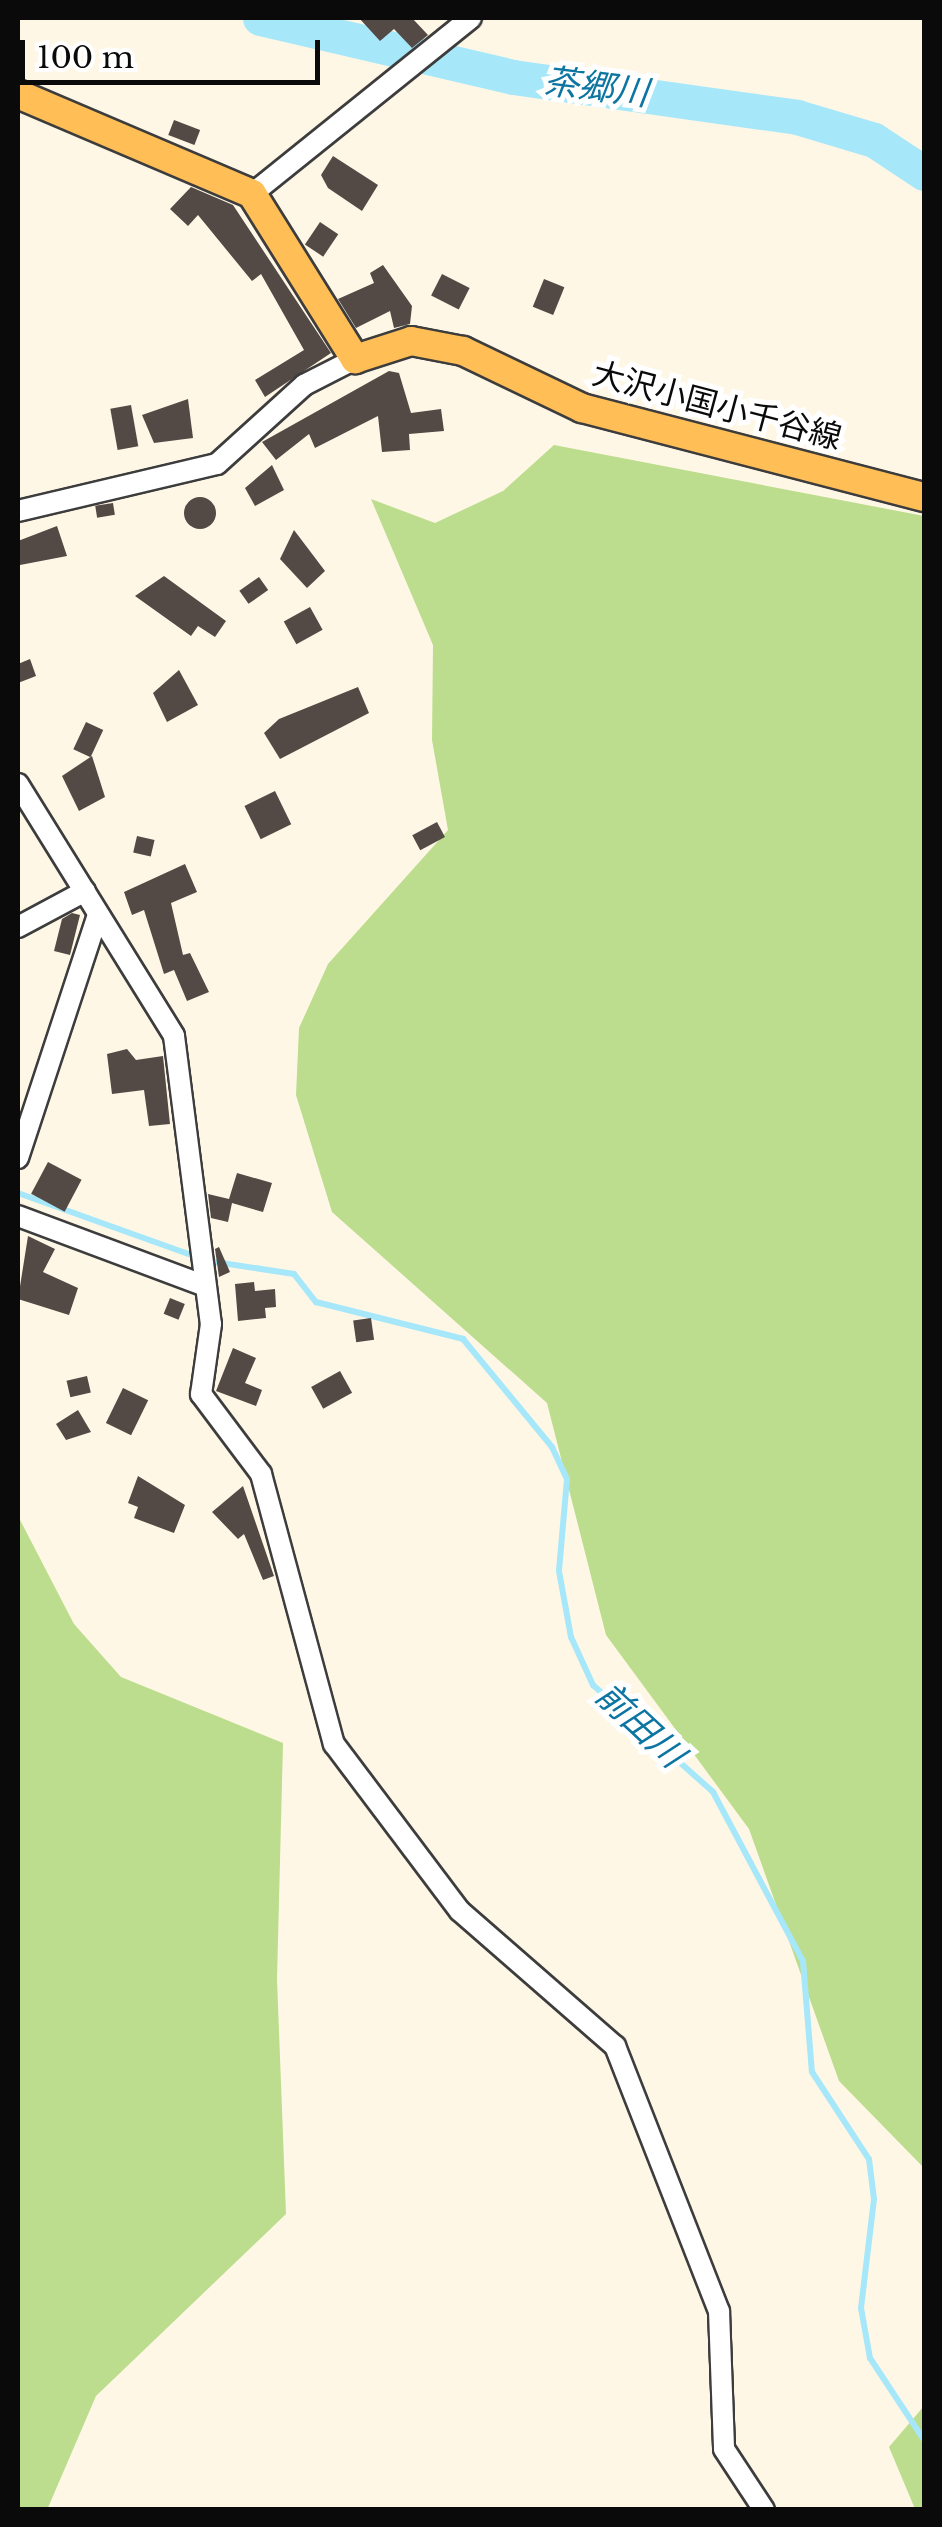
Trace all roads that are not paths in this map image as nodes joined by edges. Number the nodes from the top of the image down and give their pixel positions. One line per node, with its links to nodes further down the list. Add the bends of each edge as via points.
1 (471, 18): 3 (street)
2 (18, 94): 3 (main road)
3 (252, 194): 4 (main road)
4 (355, 359): 5 (main road, 大沢小国小千谷線, via 411,341 463,351 582,408); 6 (street, via 304,385 218,464)
5 (924, 496)
6 (18, 511)
7 (18, 784): 8 (street)
8 (85, 892): 9 (street); 10 (street)
9 (98, 916): 11 (street); 13 (street, via 174,1036)
10 (18, 927)
11 (18, 1158)
12 (18, 1216): 13 (street)
13 (200, 1284): 14 (street, via 211,1324 201,1394 261,1474 334,1744 460,1912 616,2046 718,2311 724,2449)
14 (764, 2510)

